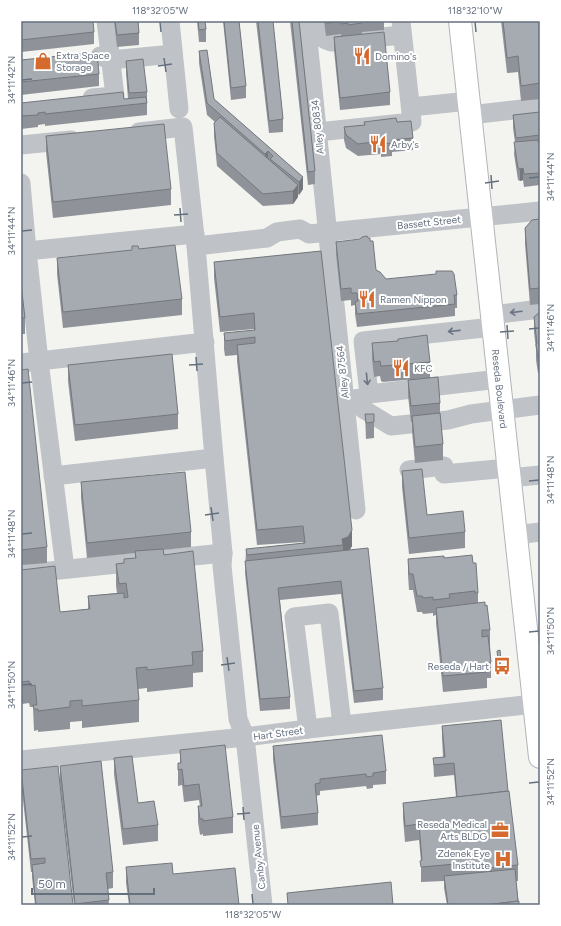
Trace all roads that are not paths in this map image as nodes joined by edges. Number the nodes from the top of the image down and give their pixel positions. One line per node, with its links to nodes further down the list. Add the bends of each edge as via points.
1 (106, 21): 9 (street)
2 (170, 21): 7 (street)
3 (306, 21): 15 (street, Alley 80834)
4 (318, 21): 6 (street, via 320,35 324,40 331,42)
5 (460, 21): 13 (main road, Reseda Boulevard)
6 (402, 28): 11 (street)
7 (173, 54): 9 (street); 14 (street)
8 (81, 57): 9 (street, via 96,55)
9 (110, 60): 10 (street, via 115,96)
10 (76, 100)
11 (411, 107): 13 (street); 15 (street, via 412,122)
12 (540, 107): 13 (street)
13 (470, 108): 21 (main road, Reseda Boulevard)
14 (179, 109)
15 (318, 132): 22 (street, Alley 80834)
16 (121, 134): 23 (street, Canby Avenue, via 183,127)
17 (90, 137): 18 (street)
18 (21, 145)
19 (21, 183): 24 (street)
20 (540, 211): 21 (street, Bassett Street)
21 (481, 217): 22 (street, Bassett Street); 26 (main road, Reseda Boulevard)
22 (318, 233): 23 (street, via 302,242 278,245 267,238); 30 (street, Alley 87564)
23 (196, 240): 24 (street); 27 (street, Canby Avenue)
24 (27, 251): 28 (street)
25 (540, 310): 26 (street, one-way to 26)
26 (493, 321): 29 (main road, Reseda Boulevard); 29 (street, one-way to 29, via 363,341 369,394)
27 (205, 342): 28 (street); 33 (street, Canby Avenue)
28 (30, 362): 37 (street)
29 (499, 379): 32 (main road, Reseda Boulevard)
30 (345, 400): 32 (street, via 362,398 363,410 391,426 448,420); 38 (street, Alley 87564)
31 (540, 405): 32 (street)
32 (502, 410): 35 (main road, Reseda Boulevard)
33 (214, 458): 37 (street); 41 (street, Canby Avenue)
34 (409, 470): 35 (street, via 444,466 444,474)
35 (509, 473): 36 (street); 40 (main road, Reseda Boulevard)
36 (540, 475)
37 (53, 476): 42 (street)
38 (356, 510)
39 (540, 532): 40 (street)
40 (516, 535): 44 (main road, Reseda Boulevard)
41 (223, 553): 42 (street); 47 (street, Canby Avenue, via 222,566 238,719)
42 (65, 569): 43 (street)
43 (21, 574)
44 (534, 704): 45 (street, Hart Street); 48 (main road, Reseda Boulevard)
45 (342, 725): 46 (street, Hart Street); 46 (street, via 329,613 294,617)
46 (308, 729): 47 (street, Hart Street)
47 (245, 737): 49 (street, Hart Street); 50 (street, Canby Avenue)
48 (540, 755)
49 (21, 760)
50 (263, 905)

